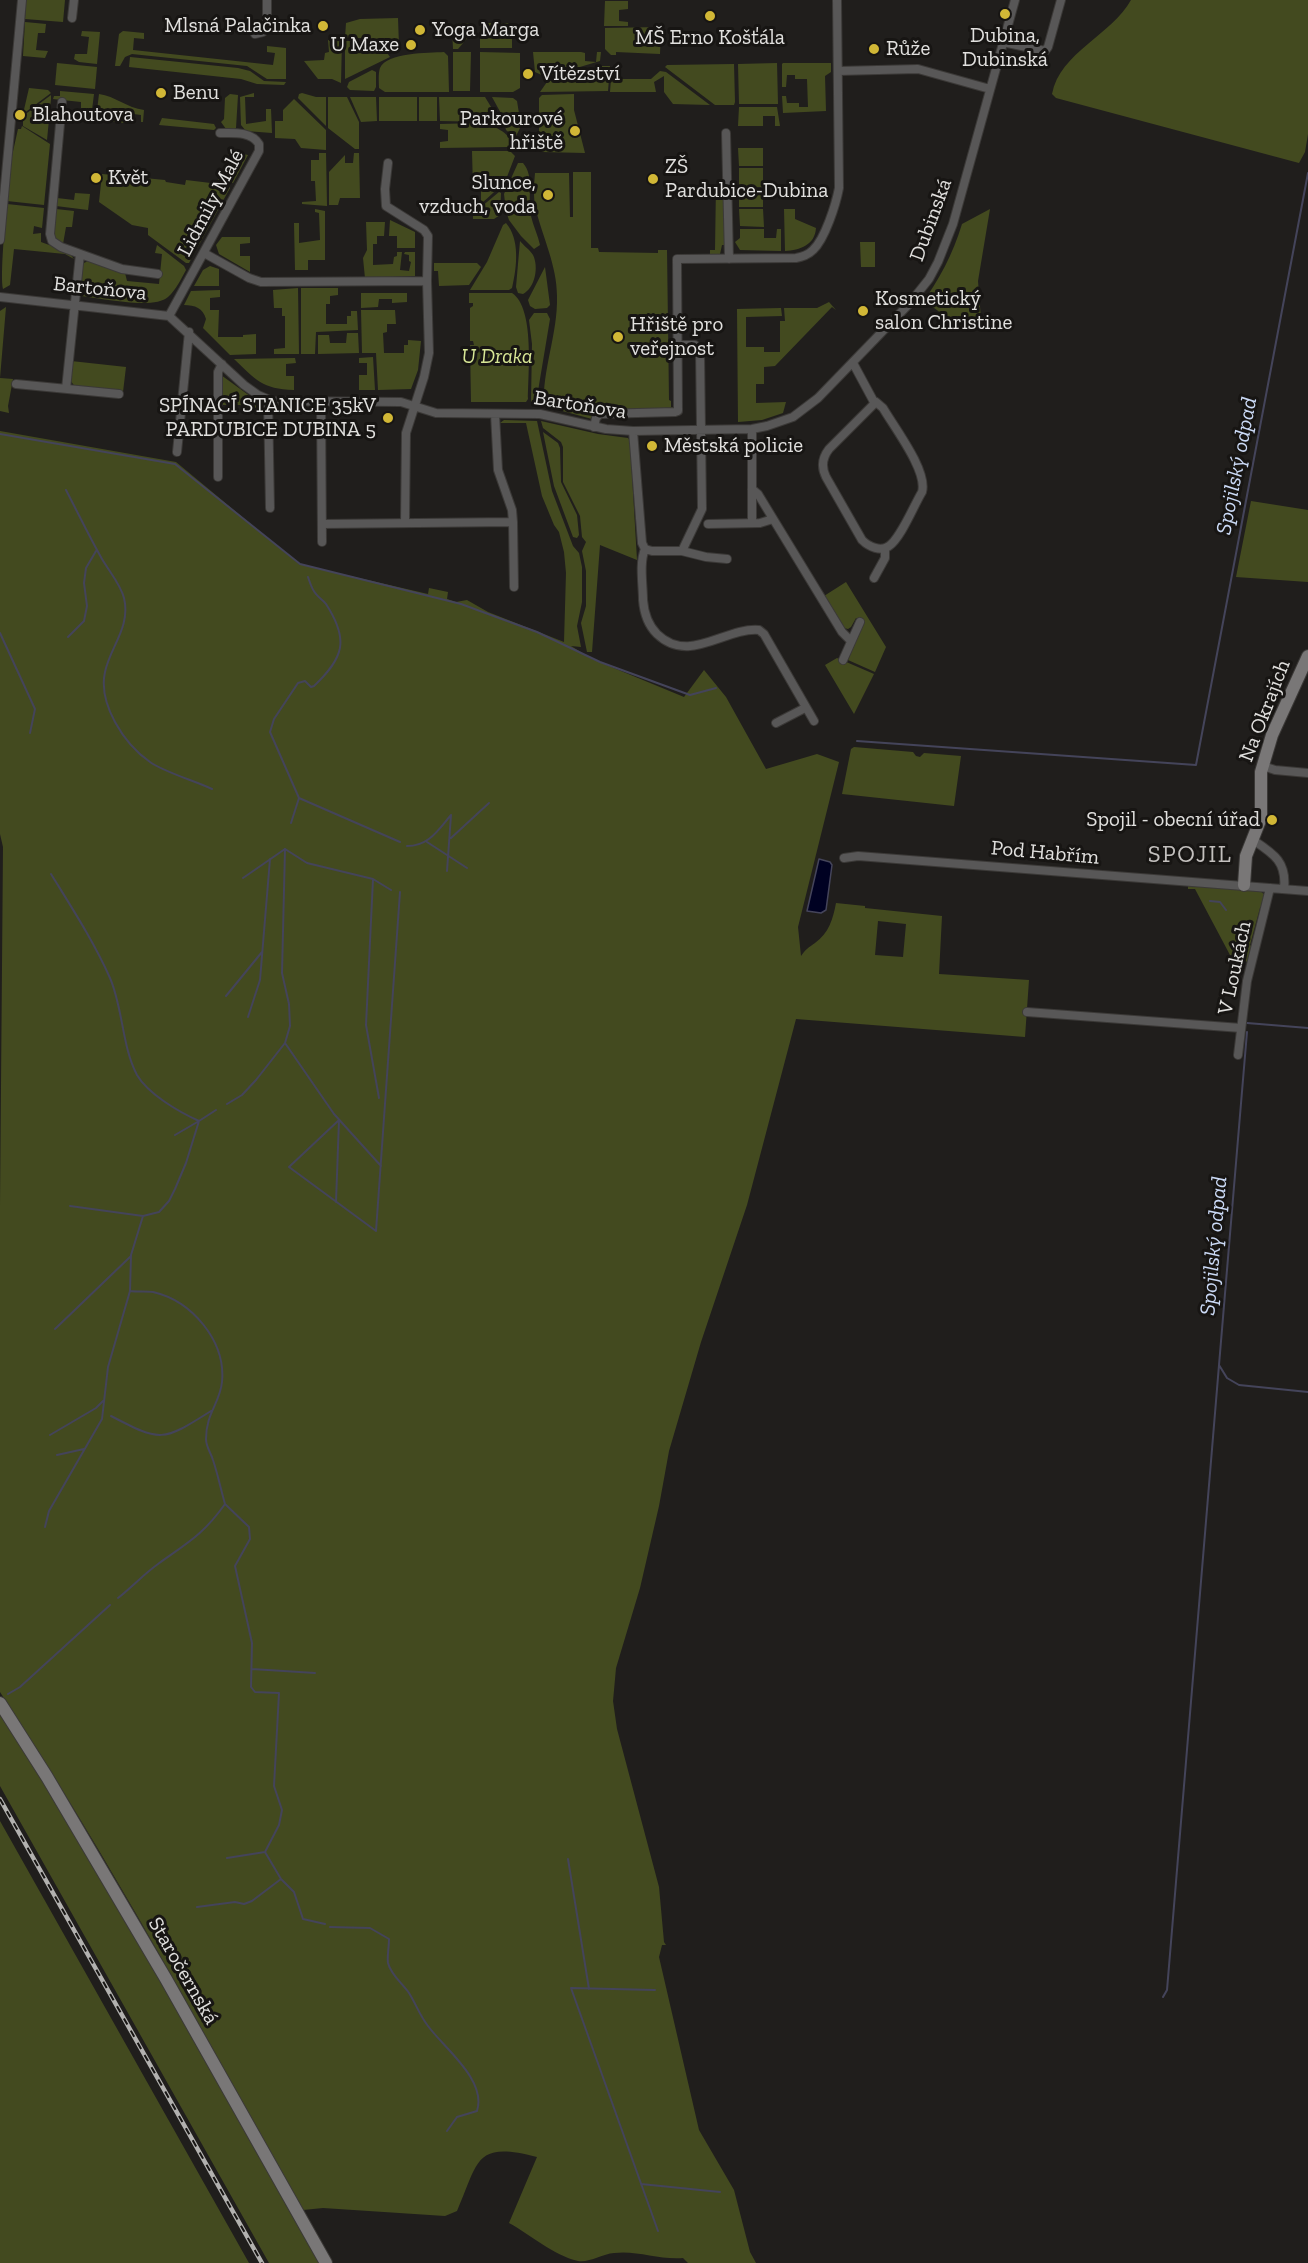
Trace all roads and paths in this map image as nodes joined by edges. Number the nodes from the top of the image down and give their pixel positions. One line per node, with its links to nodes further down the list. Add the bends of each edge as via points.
1 (22, 0): 16 (street)
2 (74, 0): 7 (street)
3 (267, 0): 8 (street, via 265,29)
4 (837, 0): 10 (street)
5 (1015, 0): 9 (street, Dubinská)
6 (1060, 0): 9 (street, via 1046,50)
7 (72, 18)
8 (255, 34)
9 (1003, 42): 11 (street, Dubinská)
10 (838, 70): 11 (street, via 918,69); 19 (street, via 839,188 818,245 801,257)
11 (990, 89): 27 (street, Dubinská, via 950,233 938,262 916,297)
12 (62, 102): 18 (street, via 50,236 54,243)
13 (220, 133): 17 (street, Lidmily Malé, via 252,137 259,141 260,149)
14 (726, 133): 19 (street)
15 (388, 163): 21 (street, via 387,206 428,236)
16 (0, 240)
17 (204, 253): 21 (street, via 261,282); 24 (street, Lidmily Malé)
18 (80, 254): 20 (street, via 126,270); 23 (street)
19 (729, 259): 26 (street, via 677,259)
20 (158, 274)
21 (427, 281): 35 (street, via 429,353)
22 (0, 297): 23 (street, Bartoňova)
23 (75, 305): 24 (street, Bartoňova); 30 (street)
24 (169, 316): 25 (street, Bartoňova)
25 (189, 332): 28 (street, Bartoňova); 41 (street)
26 (678, 345): 37 (street, via 678,411 602,413); 39 (street, via 695,345 699,351)
27 (853, 363): 33 (street); 38 (street, Dubinská, via 801,412 776,424)
28 (222, 364): 32 (street, Bartoňova); 42 (street, via 218,372)
29 (15, 384): 30 (street)
30 (66, 389): 31 (street)
31 (119, 394)
32 (268, 400): 34 (street, Bartoňova); 44 (street)
33 (874, 402): 52 (street, via 883,408 918,468 923,484 895,539); 52 (street, via 829,449 823,466 862,540 869,546)
34 (321, 403): 35 (street, Bartoňova, via 401,402); 49 (street)
35 (414, 406): 36 (street, Bartoňova, via 436,413); 47 (street, via 406,433)
36 (495, 414): 37 (street, Bartoňova, via 545,415); 46 (street, via 498,470)
37 (594, 427): 40 (street, Bartoňova)
38 (752, 429): 39 (street, Dubinská); 43 (street)
39 (701, 430): 40 (street, Bartoňova); 54 (street, via 702,509)
40 (633, 431): 53 (street)
41 (177, 452)
42 (218, 477)
43 (752, 489): 45 (street); 48 (street)
44 (270, 508)
45 (773, 519): 48 (street); 59 (street)
46 (513, 522): 47 (street); 57 (street)
47 (405, 523): 49 (street)
48 (752, 523): 50 (street)
49 (321, 524): 51 (street)
50 (708, 524)
51 (322, 542)
52 (885, 548): 56 (street, via 885,558)
53 (645, 549): 54 (street); 62 (street, via 644,609 656,633 671,643 689,647 759,630)
54 (682, 551): 55 (street)
55 (727, 559)
56 (874, 578)
57 (514, 587)
58 (860, 622): 59 (street)
59 (851, 641): 61 (street)
60 (1308, 656): 65 (main road, Na Okrajích, via 1275,727)
61 (843, 660)
62 (805, 708): 63 (street); 64 (street)
63 (814, 721)
64 (776, 723)
65 (1263, 766): 66 (street); 67 (main road, Na Okrajích, via 1262,813)
66 (1308, 773)
67 (1253, 840): 69 (main road, Na Okrajích, via 1246,856); 71 (street, via 1283,866)
68 (844, 858): 69 (street, Pod Habřím)
69 (1244, 885): 70 (street, Pod Habřím)
70 (1270, 888): 71 (street, Pod Habřím); 74 (street, V Loukách, via 1247,981)
71 (1284, 889): 72 (street, Pod Habřím)
72 (1308, 891)
73 (1027, 1012): 74 (street)
74 (1240, 1028): 75 (street, V Loukách)
75 (1238, 1055)
76 (0, 1703): 77 (main road, Staročernská, via 166,1979)
77 (326, 2263)

